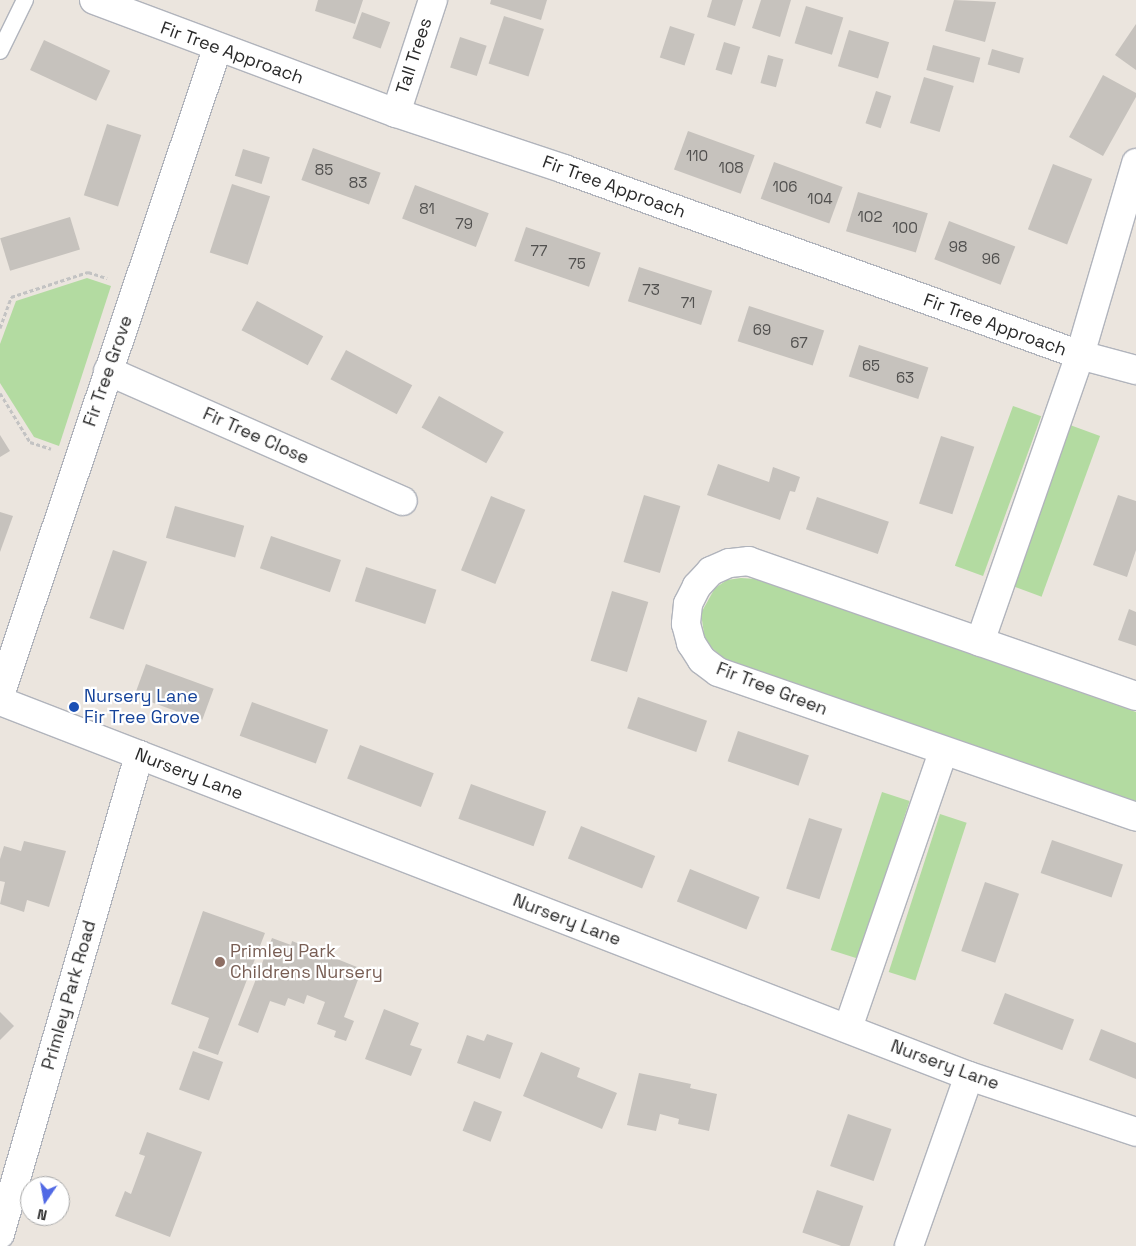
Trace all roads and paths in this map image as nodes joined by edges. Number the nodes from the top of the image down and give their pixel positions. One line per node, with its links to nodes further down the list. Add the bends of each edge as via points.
1 (25, 0): 5 (lane)
2 (94, 0): 4 (street, Fir Tree Approach)
3 (433, 0): 6 (street, Tall Trees)
4 (217, 49): 6 (street, Fir Tree Approach); 8 (street, Fir Tree Grove)
5 (0, 51)
6 (396, 112): 10 (street, Fir Tree Approach, via 564,169)
7 (1136, 163): 10 (street)
8 (136, 287): 9 (path, via 88,272 11,298); 12 (street, Fir Tree Grove)
9 (0, 328)
10 (1080, 355): 11 (street, Fir Tree Approach); 16 (street)
11 (1136, 370)
12 (108, 371): 14 (street, Fir Tree Grove); 15 (street, Fir Tree Close)
13 (0, 393): 14 (path, via 30,442)
14 (78, 460): 17 (street, Fir Tree Grove)
15 (403, 501)
16 (980, 642): 18 (street, Fir Tree Green); 20 (street, Fir Tree Green, via 749,561 729,563 711,571 697,586 688,604 686,624 691,643 702,660 718,672)
17 (0, 694)
18 (1136, 696)
19 (0, 701): 21 (street, Nursery Lane)
20 (943, 752): 22 (street, Fir Tree Green); 23 (street)
21 (139, 755): 23 (street, Nursery Lane); 26 (street, Primley Park Road)
22 (1136, 817)
23 (848, 1028): 24 (street, Nursery Lane)
24 (969, 1076): 25 (street, Nursery Lane); 28 (street)
25 (1136, 1132)
26 (6, 1190): 27 (street, Primley Park Road)
27 (0, 1234)
28 (909, 1246)

